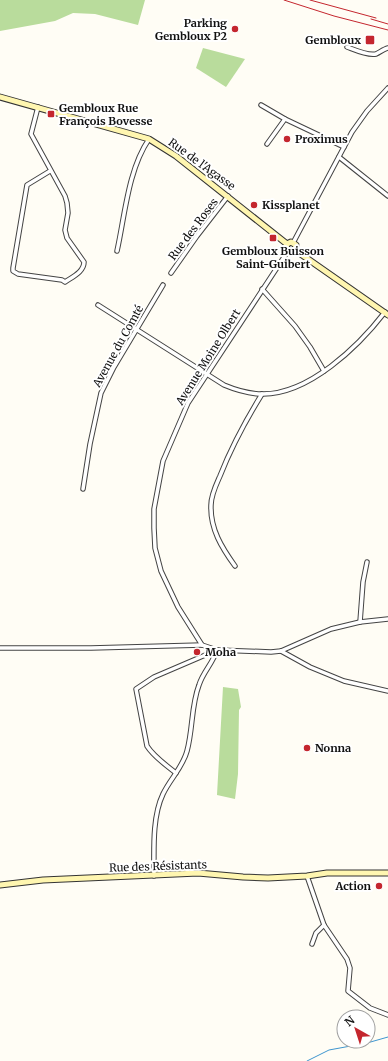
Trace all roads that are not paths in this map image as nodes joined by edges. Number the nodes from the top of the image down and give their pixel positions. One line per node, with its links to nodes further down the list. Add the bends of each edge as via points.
1 (347, 47): 2 (street, via 372,55)
2 (388, 48)
3 (388, 88): 10 (street, via 362,118)
4 (0, 97): 6 (street, Rue de l'Agasse)
5 (261, 105): 7 (street)
6 (38, 107): 8 (street, Rue de l'Agasse); 12 (street, via 30,134)
7 (285, 119): 9 (street); 10 (street)
8 (149, 139): 13 (street, Rue de l'Agasse, via 176,156); 18 (street, via 131,180)
9 (267, 144)
10 (344, 148): 11 (street)
11 (339, 157): 14 (street); 15 (street)
12 (50, 171): 12 (street, via 65,196 68,213 65,230 67,238 84,262 81,271 65,282 18,274 12,268 27,185)
13 (228, 196): 16 (street, Rue de l'Agasse); 20 (street, Rue des Roses)
14 (388, 196)
15 (293, 243): 16 (street); 17 (street, via 296,245)
16 (287, 244): 19 (street)
17 (295, 250): 19 (street); 24 (street)
18 (117, 251)
19 (288, 251): 22 (street, Avenue Moine Olbert)
20 (171, 273)
21 (163, 285): 25 (street, Avenue du Comté)
22 (262, 289): 26 (street, via 295,326); 27 (street, Avenue Moine Olbert)
23 (98, 305): 25 (street)
24 (386, 314): 26 (street, via 360,341)
25 (137, 329): 27 (street); 29 (street, Avenue du Comté, via 106,380 101,393)
26 (324, 371): 28 (street, via 288,391)
27 (207, 374): 28 (street, via 224,385); 34 (street, Avenue Moine Olbert, via 188,403 163,461 154,508 156,548 161,571 178,607)
28 (262, 394): 31 (street, via 225,464 210,504 220,545)
29 (83, 489)
30 (367, 562): 33 (street, via 362,582)
31 (236, 566)
32 (388, 619): 33 (street)
33 (360, 622): 37 (street, via 330,629)
34 (202, 645): 35 (street); 36 (street)
35 (0, 648)
36 (217, 650): 37 (street); 39 (street, via 215,659 199,684 190,743); 39 (street, via 154,677 136,689 147,746)
37 (281, 651): 38 (street, via 344,681)
38 (388, 691)
39 (176, 773): 41 (street, via 162,795 159,806 155,831)
40 (388, 873): 42 (street, Rue des Résistants, via 327,873)
41 (154, 876): 42 (street, Rue des Résistants, via 198,873 243,877); 43 (street, Rue des Résistants, via 43,880)
42 (307, 876): 44 (street)
43 (0, 885)
44 (324, 925): 45 (street, via 316,933); 46 (street, via 347,958 350,968 348,991 370,1008)
45 (312, 944)
46 (388, 1015)

